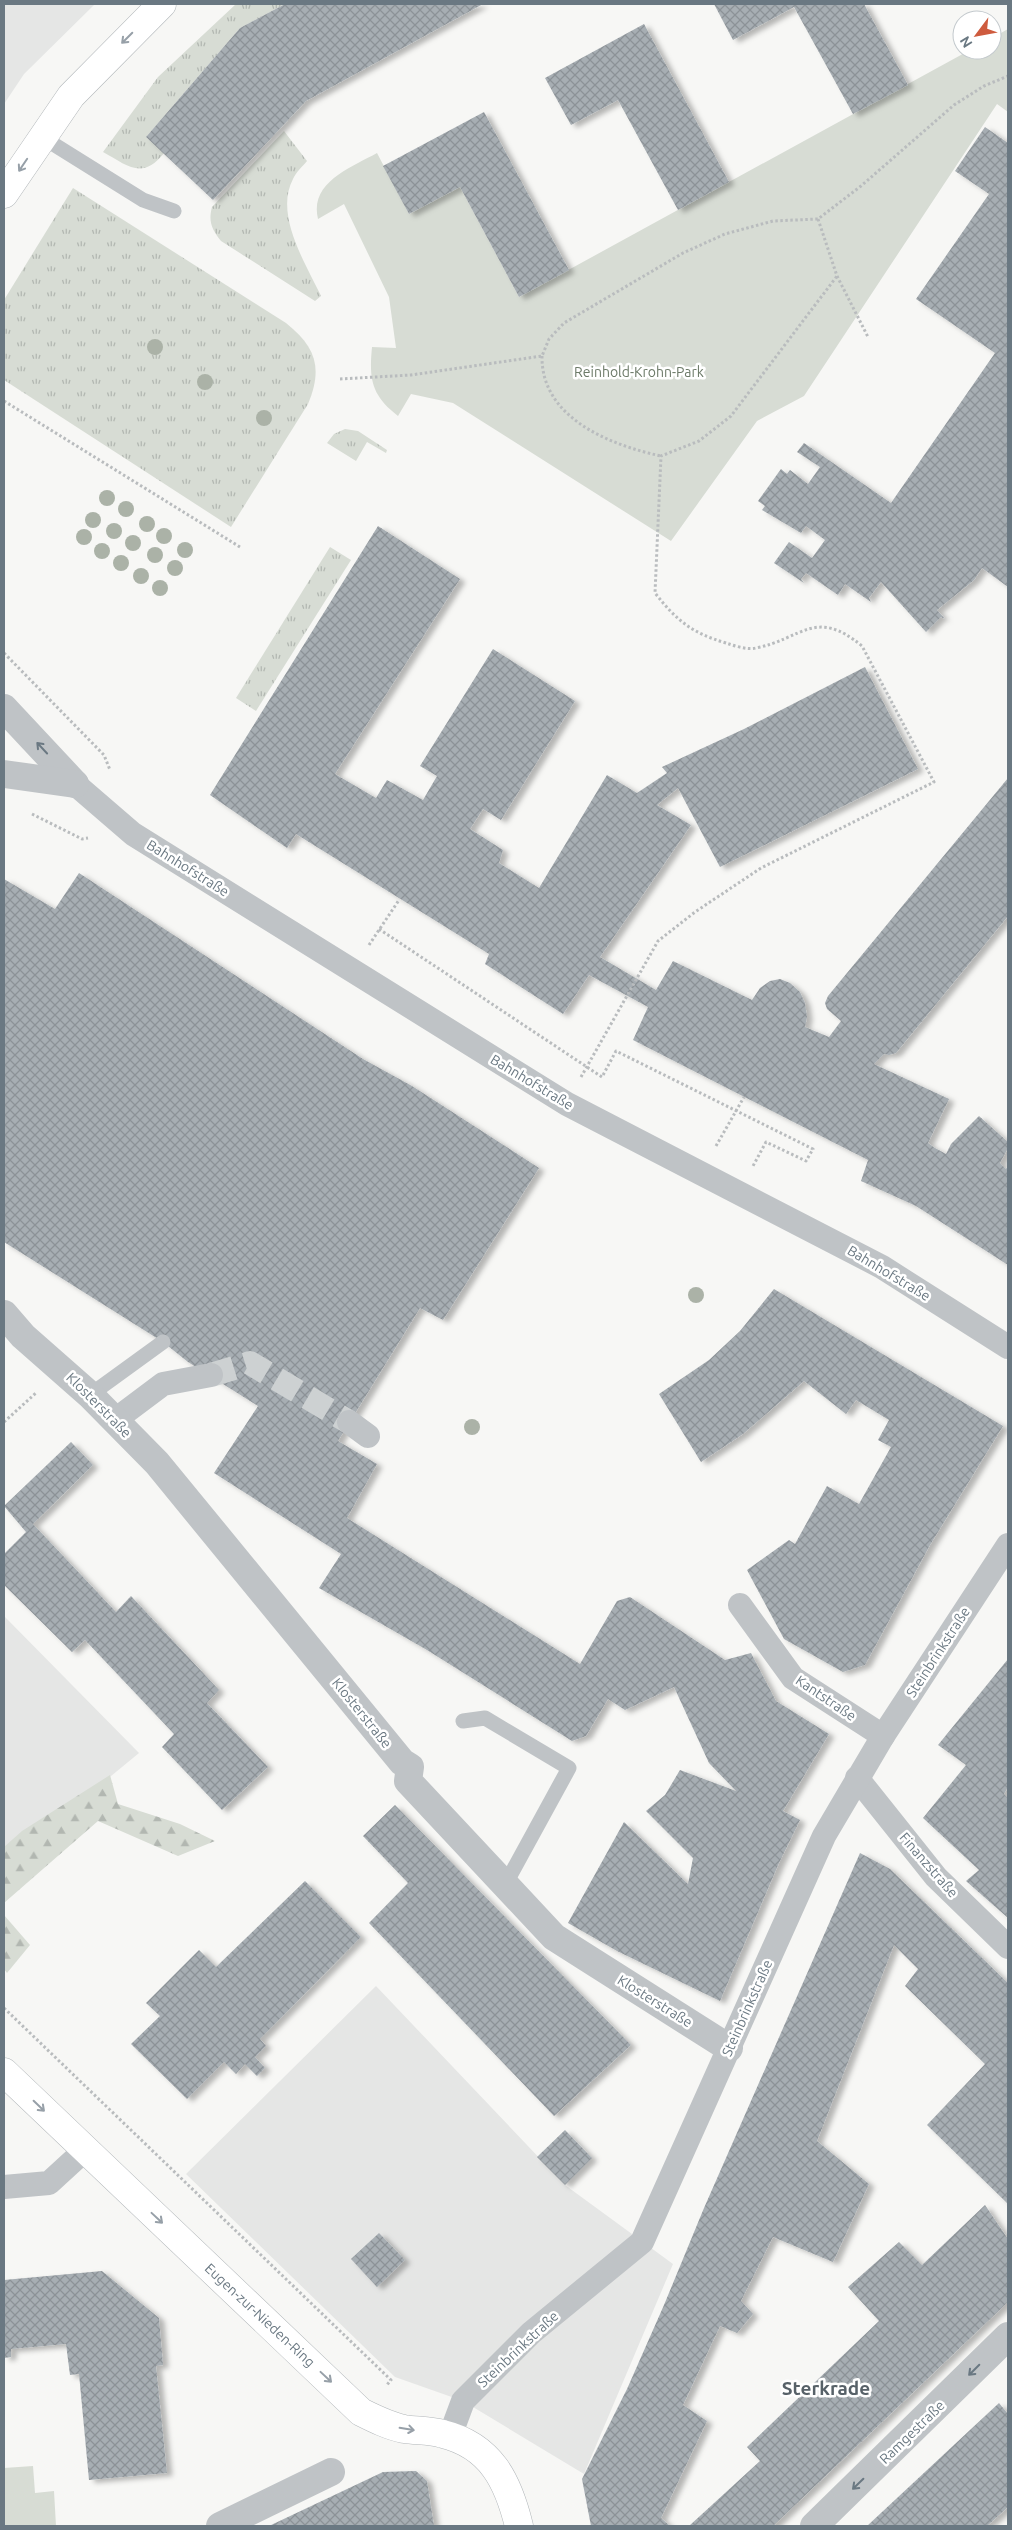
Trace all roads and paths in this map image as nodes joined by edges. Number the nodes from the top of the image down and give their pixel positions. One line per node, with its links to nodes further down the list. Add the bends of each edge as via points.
1 (162, 4): 3 (main road, one-way to 3, via 82,83)
2 (1008, 76): 6 (path, via 954,104 861,186)
3 (42, 136): 4 (main road, one-way to 4); 5 (lane, via 143,200)
4 (4, 194)
5 (174, 211)
6 (818, 219): 7 (path); 9 (path, via 772,221 726,234 683,253 564,323 548,339)
7 (837, 276): 8 (path); 12 (path, via 731,416 699,441)
8 (868, 337)
9 (542, 356): 10 (path, via 411,376); 12 (path, via 542,369 552,394 566,412 607,440)
10 (340, 379)
11 (4, 401): 13 (path)
12 (661, 456): 22 (path, via 655,594 678,620 695,632 734,646 753,648 804,629 826,626 846,633 862,646 934,782 761,868 658,941)
13 (240, 547)
14 (4, 708): 16 (street, Bahnhofstraße, one-way to 14)
15 (4, 774): 16 (street)
16 (75, 784): 18 (street, Bahnhofstraße)
17 (29, 812): 18 (path, via 82,839)
18 (133, 834): 24 (street, Bahnhofstraße)
19 (399, 900): 20 (path)
20 (379, 929): 21 (path); 22 (path)
21 (372, 940)
22 (586, 1068): 24 (path); 25 (path, via 602,1077 616,1051)
23 (744, 1096): 25 (path)
24 (567, 1104): 31 (street, Bahnhofstraße, via 882,1267)
25 (735, 1112): 26 (path); 27 (path, via 813,1149 806,1161)
26 (723, 1135)
27 (766, 1142)
28 (4, 1314): 29 (street, Klosterstraße)
29 (14, 1330): 32 (street, Klosterstraße)
30 (163, 1342): 34 (lane)
31 (1008, 1347)
32 (63, 1369): 34 (street, Klosterstraße); 36 (path)
33 (212, 1375): 35 (street, via 163,1384)
34 (90, 1394): 35 (street, Klosterstraße)
35 (115, 1420): 44 (street, Klosterstraße, via 176,1485 397,1756 410,1767 408,1781)
36 (4, 1422)
37 (349, 1422): 38 (street)
38 (368, 1436)
39 (1008, 1545): 42 (street, Steinbrinkstraße)
40 (740, 1605): 42 (street, Kantstraße, via 793,1678)
41 (463, 1721): 44 (lane, via 485,1718 569,1768)
42 (883, 1736): 43 (street, Steinbrinkstraße)
43 (857, 1778): 45 (street, Finanzstraße, via 936,1877); 47 (street, Steinbrinkstraße, via 824,1836)
44 (505, 1885): 47 (street, Klosterstraße, via 554,1937)
45 (1008, 1947)
46 (4, 2008): 52 (path)
47 (729, 2048): 53 (street, Steinbrinkstraße, via 642,2242 531,2333 463,2401)
48 (4, 2072): 49 (main road, Eugen-zur-Nieden-Ring, one-way to 49)
49 (85, 2150): 50 (street, via 49,2183); 53 (main road, Eugen-zur-Nieden-Ring, one-way to 53, via 361,2412 382,2423)
50 (4, 2187)
51 (1008, 2336): 57 (street, Ramgestraße, one-way to 57)
52 (391, 2380)
53 (450, 2436): 56 (main road, Eugen-zur-Nieden-Ring, via 484,2454 497,2470 508,2489)
54 (331, 2472): 55 (street)
55 (220, 2526)
56 (519, 2526)
57 (814, 2526)

